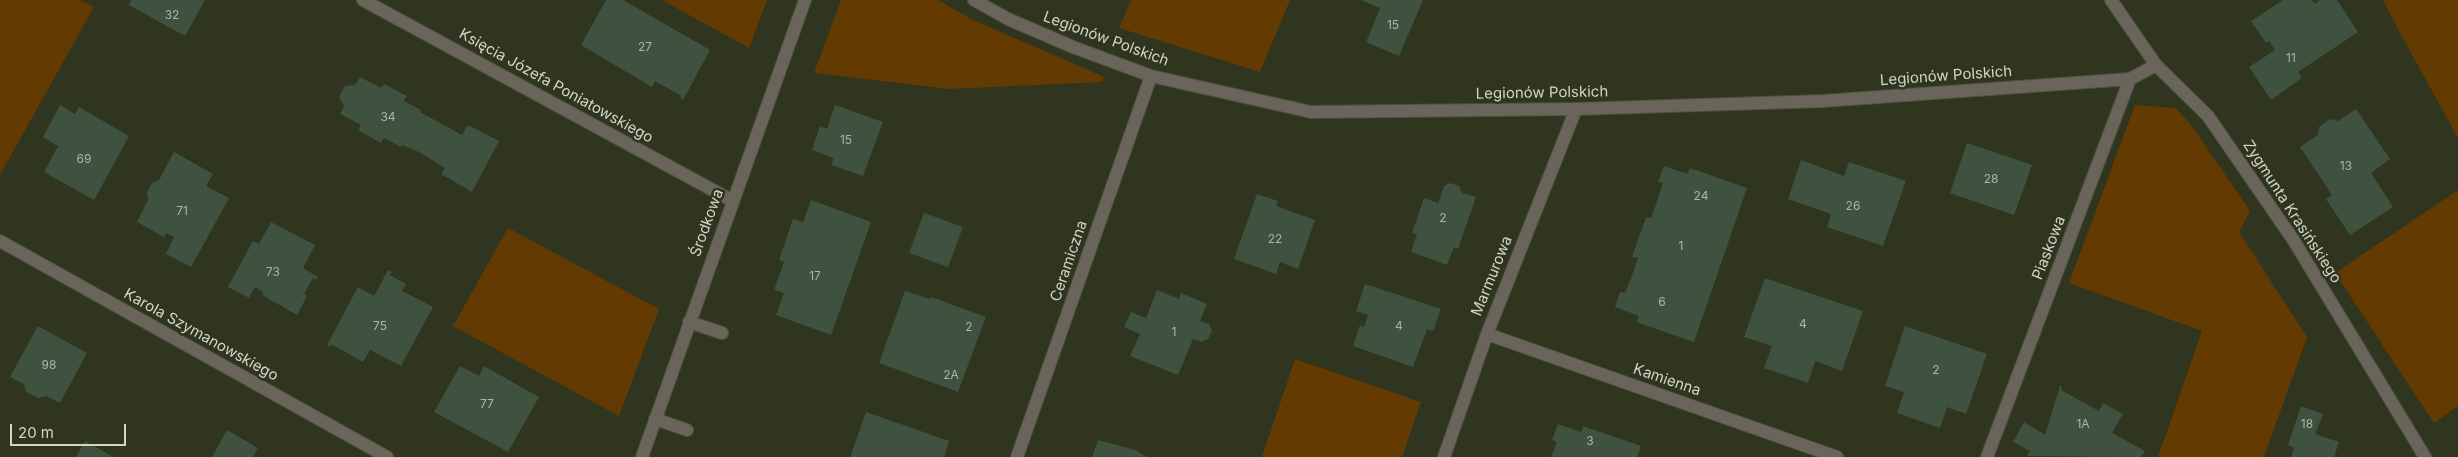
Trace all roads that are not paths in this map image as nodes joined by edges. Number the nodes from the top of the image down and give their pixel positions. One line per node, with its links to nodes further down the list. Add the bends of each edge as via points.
1 (364, 0): 9 (street, Księcia Józefa Poniatowskiego)
2 (805, 0): 9 (street, Środkowa)
3 (974, 0): 6 (street, Legionów Polskich, via 1073,47)
4 (2111, 0): 5 (street, Zygmunta Krasińskiego)
5 (2156, 64): 7 (street); 22 (street, Zygmunta Krasińskiego, via 2208,116 2294,241)
6 (1151, 76): 8 (street, Legionów Polskich, via 1311,112); 18 (street, Ceramiczna)
7 (2130, 79): 8 (street, Legionów Polskich, via 1823,101); 21 (street, Piaskowa)
8 (1576, 110): 13 (street, Marmurowa)
9 (733, 201): 11 (street, Środkowa)
10 (0, 242): 16 (street, Karola Szymanowskiego)
11 (689, 322): 12 (street); 14 (street, Środkowa)
12 (722, 333)
13 (1487, 334): 19 (street, Marmurowa); 20 (street, Kamienna)
14 (655, 420): 15 (street); 17 (street, Środkowa)
15 (687, 430)
16 (387, 457)
17 (642, 457)
18 (1017, 457)
19 (1444, 457)
20 (1837, 457)
21 (1987, 457)
22 (2425, 457)

